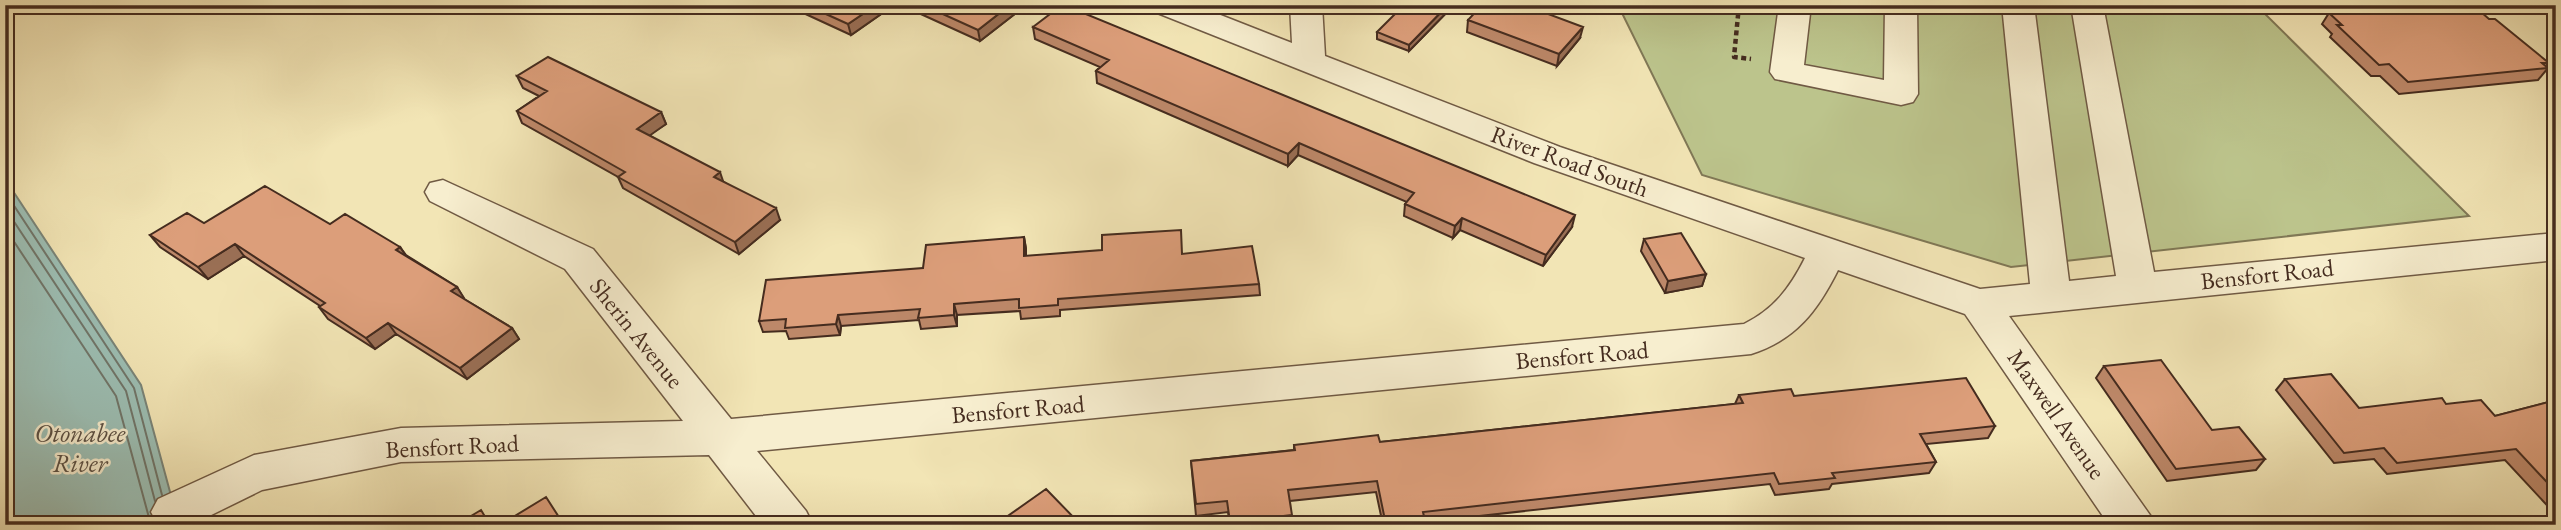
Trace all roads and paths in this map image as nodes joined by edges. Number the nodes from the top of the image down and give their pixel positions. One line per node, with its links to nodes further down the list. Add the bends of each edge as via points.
1 (1166, 5): 7 (street, River Road South)
2 (1306, 5): 7 (street)
3 (1795, 5): 4 (street, via 1787,72 1901,93)
4 (1901, 5)
5 (2018, 5): 12 (street)
6 (2087, 5): 11 (street)
7 (1309, 61): 10 (street, River Road South, via 1548,155)
8 (443, 192): 14 (street, Sherin Avenue, via 579,259)
9 (2556, 246): 11 (street, Bensfort Road)
10 (1827, 252): 13 (street, River Road South); 14 (street, Bensfort Road, via 1797,309 1781,325 1751,339)
11 (2137, 287): 12 (street, Bensfort Road)
12 (2051, 296): 13 (street, Bensfort Road)
13 (1979, 304): 17 (street, Maxwell Avenue)
14 (721, 437): 15 (street, Bensfort Road, via 401,444 254,473); 16 (street, Sherin Avenue)
15 (174, 512)
16 (790, 525)
17 (2134, 525)

